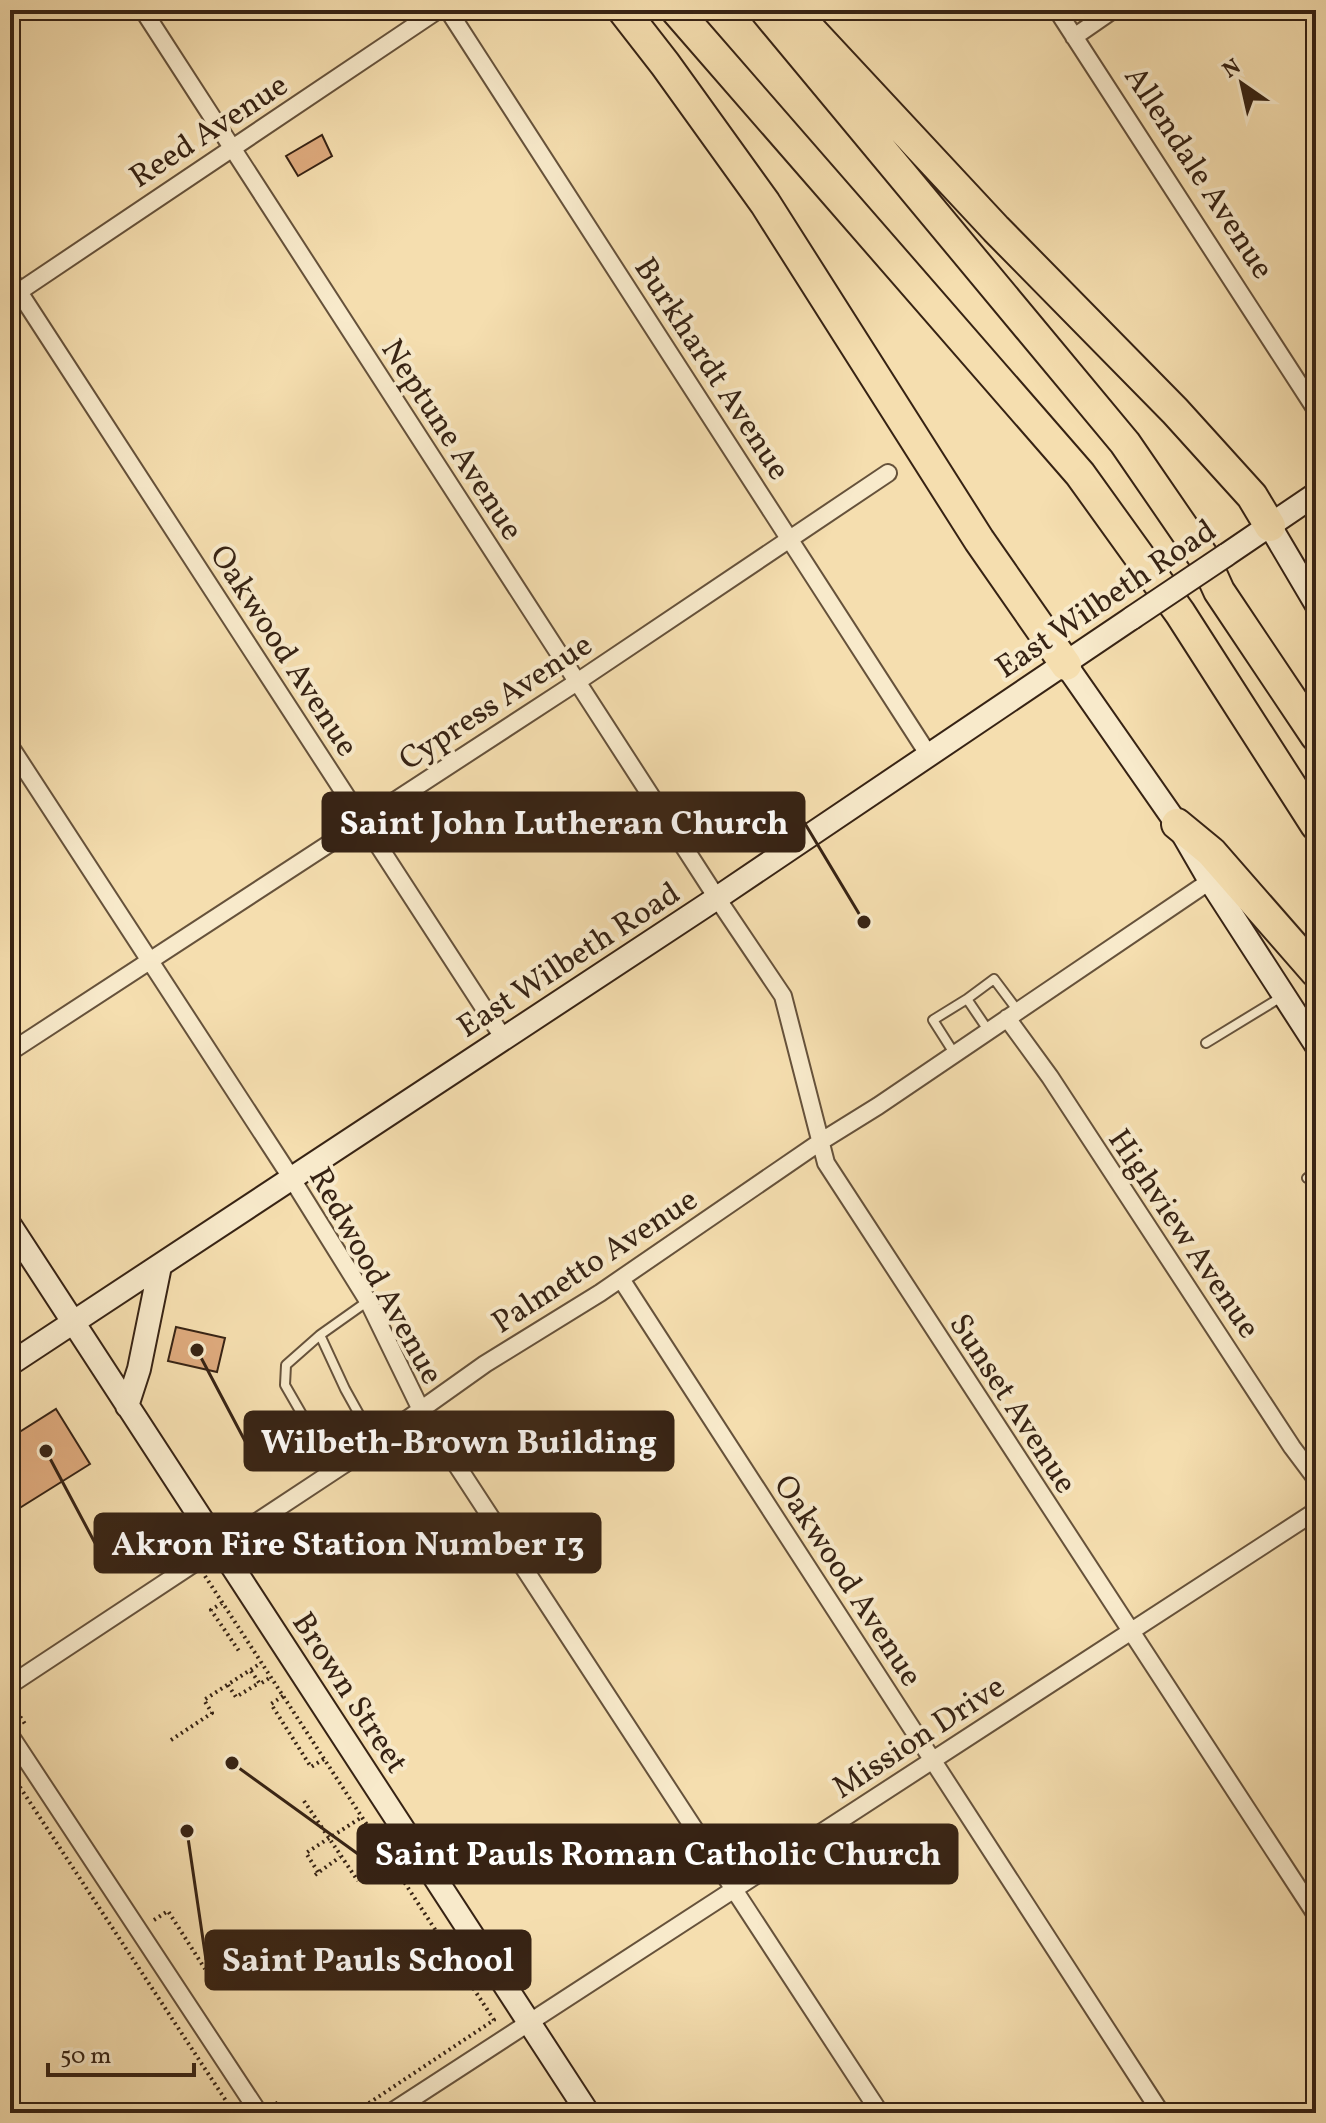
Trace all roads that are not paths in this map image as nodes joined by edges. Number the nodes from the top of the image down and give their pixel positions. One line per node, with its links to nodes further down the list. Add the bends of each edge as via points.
1 (143, 10): 11 (street, Neptune Avenue)
2 (438, 10): 11 (street, Reed Avenue)
3 (448, 10): 17 (street, Burkhardt Avenue)
4 (623, 10): 19 (highway, via 765,203 979,540)
5 (676, 10): 26 (highway, via 1080,474 1180,613)
6 (765, 10): 21 (highway, via 1125,443)
7 (792, 10): 16 (highway, via 1175,411 1252,496)
8 (1057, 10): 10 (street, Allendale Avenue)
9 (1113, 10): 10 (street)
10 (1074, 37): 13 (street, Allendale Avenue)
11 (232, 147): 12 (street, Reed Avenue); 20 (street, Neptune Avenue)
12 (13, 289): 24 (street, Oakwood Avenue)
13 (1316, 410)
14 (888, 473): 17 (street, Cypress Avenue)
15 (1316, 494): 16 (main road, East Wilbeth Road)
16 (1270, 526): 18 (main road); 19 (main road, East Wilbeth Road, bridge)
17 (788, 539): 20 (street, Cypress Avenue); 23 (street, Burkhardt Avenue)
18 (1316, 604)
19 (1066, 665): 23 (main road, East Wilbeth Road); 25 (main road)
20 (577, 682): 24 (street, Cypress Avenue); 28 (street, Neptune Avenue)
21 (1316, 736)
22 (10, 746): 29 (street, Redwood Avenue)
23 (930, 757): 28 (main road, East Wilbeth Road)
24 (363, 820): 29 (street, Cypress Avenue); 35 (street, Oakwood Avenue)
25 (1177, 824): 27 (main road); 30 (highway, via 1211,852)
26 (1316, 825)
27 (1210, 881): 31 (main road); 33 (street, Palmetto Avenue)
28 (717, 898): 35 (main road, East Wilbeth Road); 40 (street, Sunset Avenue, via 783,996)
29 (149, 960): 38 (street, Cypress Avenue); 43 (street, Redwood Avenue)
30 (1316, 972)
31 (1284, 996): 36 (lane); 37 (main road)
32 (967, 999): 33 (lane, via 994,979); 34 (lane); 39 (lane, via 933,1020)
33 (1012, 1014): 34 (street, Palmetto Avenue); 55 (street, Highview Avenue)
34 (988, 1030): 39 (street, Palmetto Avenue)
35 (504, 1039): 43 (main road, East Wilbeth Road)
36 (1206, 1043)
37 (1316, 1045)
38 (10, 1052)
39 (954, 1053): 40 (street, Palmetto Avenue)
40 (820, 1142): 46 (street, Palmetto Avenue); 58 (street, Sunset Avenue, via 826,1163 853,1206)
41 (1316, 1172): 42 (lane)
42 (1307, 1178)
43 (292, 1179): 45 (main road, East Wilbeth Road); 47 (street, Redwood Avenue)
44 (10, 1225): 48 (main road, Brown Street)
45 (160, 1266): 48 (main road, East Wilbeth Road); 51 (main road)
46 (621, 1279): 52 (street, Palmetto Avenue, via 485,1364); 61 (street, Oakwood Avenue)
47 (368, 1301): 49 (lane); 52 (street, Redwood Avenue)
48 (73, 1322): 50 (main road, East Wilbeth Road); 51 (main road, Brown Street)
49 (320, 1335): 53 (lane); 54 (lane, via 286,1365 285,1385)
50 (10, 1364)
51 (127, 1406): 57 (main road, Brown Street)
52 (422, 1412): 53 (street, Palmetto Avenue); 62 (street, Redwood Avenue)
53 (375, 1443): 54 (street, Palmetto Avenue)
54 (334, 1470): 57 (street, Palmetto Avenue)
55 (1316, 1479)
56 (1316, 1511): 58 (street, Mission Drive)
57 (219, 1547): 59 (street, Palmetto Avenue); 64 (main road, Brown Street)
58 (1130, 1632): 61 (street, Mission Drive); 63 (street, Sunset Avenue)
59 (10, 1685)
60 (10, 1735): 65 (street)
61 (931, 1761): 62 (street, Mission Drive); 69 (street, Oakwood Avenue)
62 (733, 1890): 64 (street, Mission Drive); 68 (street, Redwood Avenue)
63 (1316, 1915)
64 (528, 2022): 66 (street, Mission Drive); 67 (main road, Brown Street)
65 (259, 2113)
66 (390, 2113)
67 (588, 2113)
68 (880, 2113)
69 (1161, 2113)

